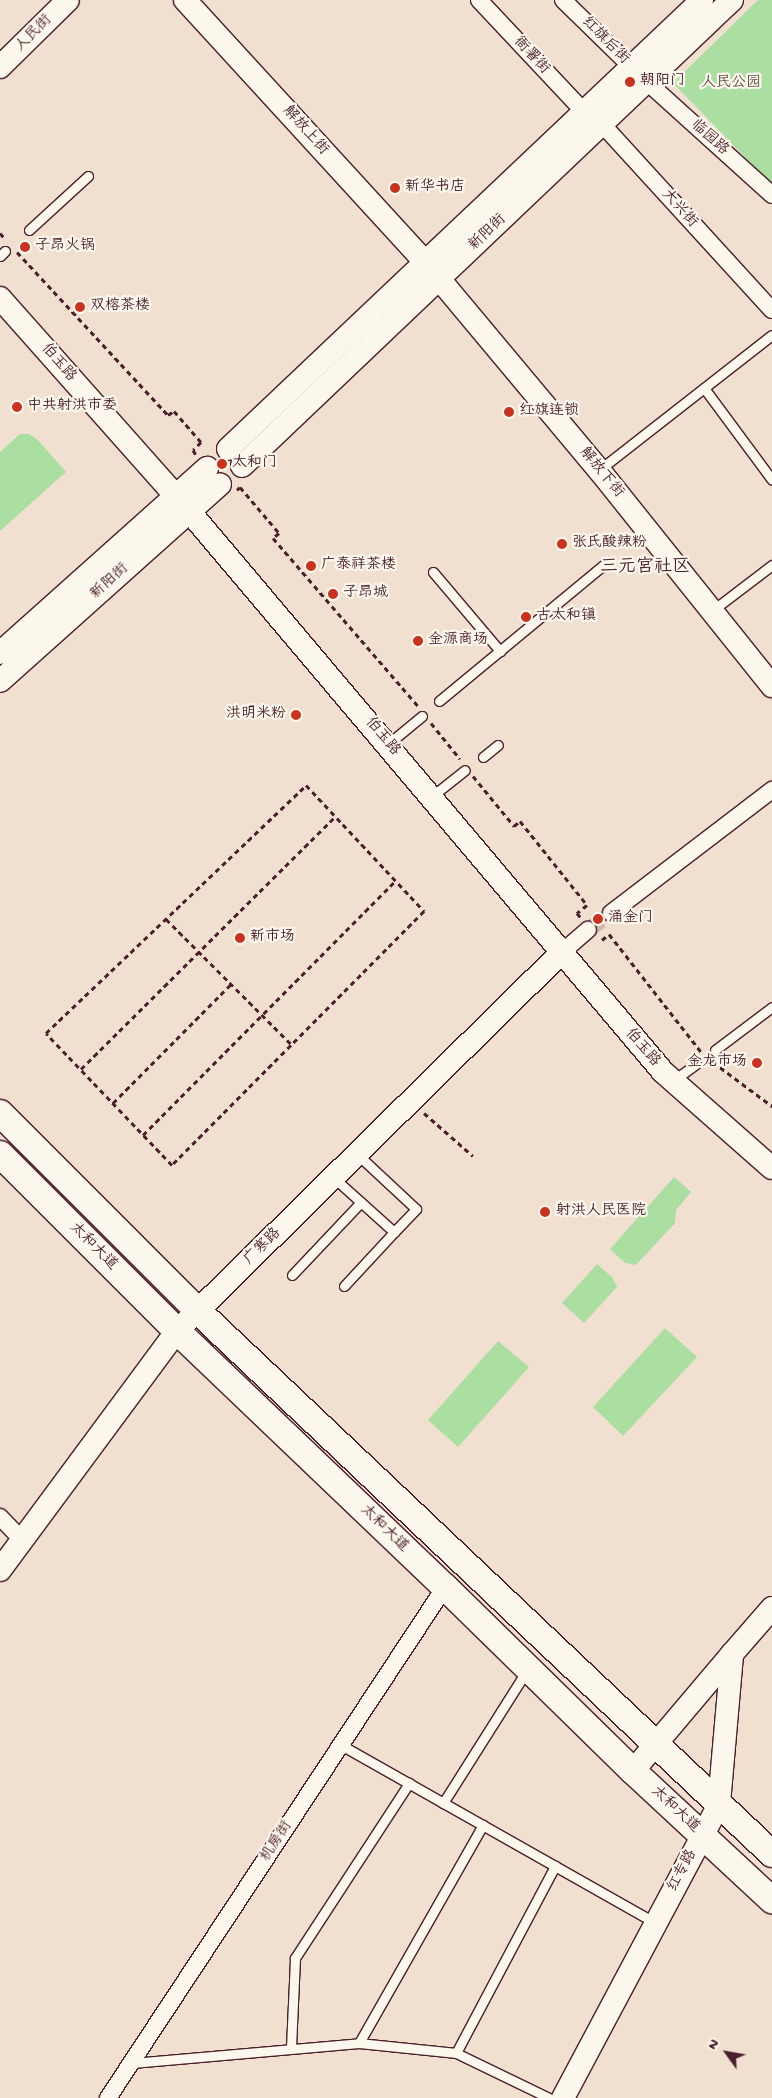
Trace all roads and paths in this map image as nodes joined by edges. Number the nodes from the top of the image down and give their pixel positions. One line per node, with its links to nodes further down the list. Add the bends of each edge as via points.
1 (68, 0): 7 (main road, 人民街)
2 (185, 0): 14 (main road, 解放上街)
3 (479, 0): 9 (street, 衙署街)
4 (563, 0): 8 (street, 红旗后街)
5 (702, 0): 8 (main road, 新阳街)
6 (732, 0): 8 (main road, 新阳街)
7 (0, 68)
8 (639, 74): 9 (main road, 新阳街); 11 (street, 临园路)
9 (593, 118): 14 (main road, 新阳街); 15 (main road, 新阳街); 17 (street, 大兴街)
10 (88, 176): 12 (lane)
11 (772, 195)
12 (29, 230)
13 (0, 233): 21 (path, via 168,415 174,411 201,442 193,450)
14 (425, 262): 15 (main road, 解放下街); 15 (main road, 新阳街, via 235,458)
15 (439, 280): 20 (main road, 解放下街)
16 (0, 298): 23 (main road, 伯玉路)
17 (772, 310)
18 (772, 336): 19 (lane)
19 (704, 388): 20 (lane); 22 (lane)
20 (599, 470): 27 (main road, 解放下街, via 644,532)
21 (214, 476): 23 (main road, 新阳街); 33 (path, via 240,487 279,533 274,538)
22 (772, 480)
23 (182, 503): 29 (main road, 新阳街); 30 (main road, 新阳街); 35 (main road, 伯玉路)
24 (606, 563): 28 (lane)
25 (772, 565): 27 (lane)
26 (433, 572): 28 (lane)
27 (713, 610): 31 (main road, 解放下街)
28 (500, 651): 32 (lane)
29 (0, 653)
30 (0, 681)
31 (772, 686)
32 (439, 701)
33 (423, 715): 35 (lane)
34 (430, 721): 38 (path)
35 (388, 744): 40 (main road, 伯玉路)
36 (498, 746): 37 (lane)
37 (483, 757)
38 (466, 768): 40 (lane); 45 (path, via 514,826 520,822 587,905 577,913)
39 (772, 790): 43 (street)
40 (431, 797): 47 (main road, 伯玉路)
41 (335, 817): 42 (path); 44 (path, via 306,786); 46 (path)
42 (395, 881): 50 (path); 51 (path, via 424,911)
43 (611, 913)
44 (166, 918): 46 (path); 54 (path, via 46,1033)
45 (588, 928): 47 (street); 58 (path, via 599,942 609,934 702,1054)
46 (199, 952): 48 (path); 54 (path)
47 (560, 954): 55 (main road, 伯玉路); 56 (main road, 广寒路)
48 (231, 984): 50 (path); 57 (path)
49 (772, 1007): 52 (lane)
50 (262, 1015): 51 (path); 60 (path)
51 (292, 1045): 60 (path, via 172,1165)
52 (715, 1050)
53 (696, 1064): 55 (lane)
54 (81, 1070): 57 (path)
55 (672, 1081): 64 (main road, 伯玉路)
56 (411, 1102): 62 (main road, 广寒路); 63 (path)
57 (113, 1103): 60 (path)
58 (772, 1106)
59 (0, 1113): 70 (main road, 太和大道)
60 (143, 1135)
61 (0, 1154): 71 (main road, 太和大道)
62 (357, 1154): 65 (main road, 广寒路); 67 (lane, via 416,1209)
63 (473, 1156)
64 (772, 1168)
65 (334, 1177): 66 (lane); 70 (main road, 广寒路)
66 (361, 1202): 67 (lane); 68 (lane)
67 (394, 1232): 69 (lane)
68 (292, 1275)
69 (344, 1286)
70 (198, 1311): 71 (main road, 广寒路); 80 (main road, 太和大道)
71 (177, 1331): 73 (main road, 广寒路); 75 (main road, 太和大道)
72 (0, 1517): 73 (street)
73 (22, 1540): 74 (main road, 广寒路)
74 (0, 1570)
75 (446, 1587): 78 (main road, 太和大道); 79 (street, 机房街)
76 (772, 1608): 77 (main road)
77 (732, 1654): 80 (main road); 84 (main road, 红专路)
78 (528, 1668): 81 (main road, 太和大道); 83 (lane)
79 (341, 1745): 82 (lane); 94 (street, 机房街)
80 (656, 1745): 81 (main road); 84 (main road, 太和大道)
81 (633, 1771): 86 (main road, 太和大道)
82 (409, 1783): 83 (lane); 92 (lane, via 295,1958)
83 (443, 1803): 85 (lane)
84 (719, 1804): 86 (main road, 红专路); 87 (main road, 太和大道)
85 (483, 1826): 88 (lane); 91 (lane)
86 (702, 1835): 89 (main road, 太和大道); 90 (main road, 红专路)
87 (772, 1854)
88 (555, 1866): 90 (lane); 93 (lane)
89 (772, 1900)
90 (655, 1923): 97 (main road, 红专路)
91 (359, 2043): 92 (lane); 93 (lane)
92 (290, 2047): 94 (lane)
93 (456, 2053): 96 (lane)
94 (132, 2063): 95 (street, 机房街)
95 (108, 2098)
96 (549, 2098)
97 (563, 2098)

